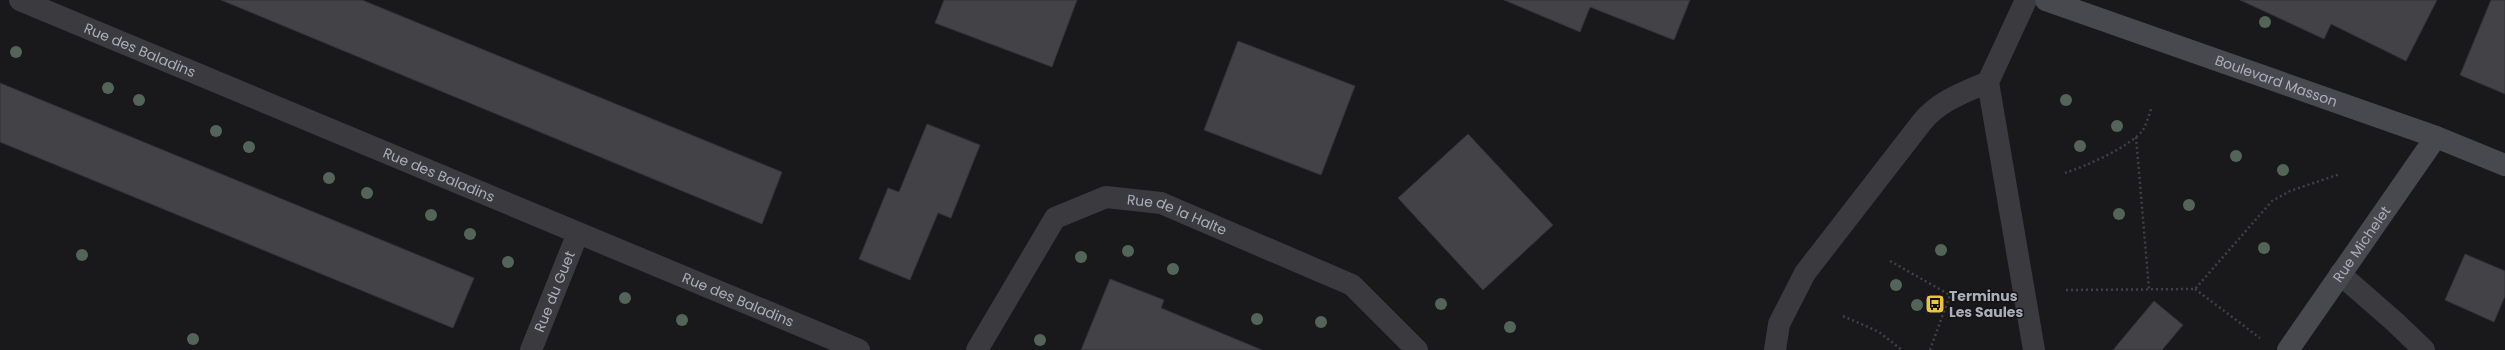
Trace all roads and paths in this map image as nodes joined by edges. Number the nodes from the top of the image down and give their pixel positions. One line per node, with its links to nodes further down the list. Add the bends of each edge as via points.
1 (20, 0): 11 (street, Rue des Baladins)
2 (2026, 0): 4 (street)
3 (2046, 0): 7 (main road, Boulevard Masson)
4 (1988, 82): 25 (street, via 1950,98 1932,110 1922,122 1805,273 1779,324); 28 (street)
5 (2152, 107): 6 (path, via 2144,129)
6 (2136, 137): 9 (path, via 2096,161); 14 (path)
7 (2436, 137): 8 (main road, Boulevard Masson); 13 (main road, Rue Michelet)
8 (2505, 165)
9 (2065, 173)
10 (2340, 174): 15 (path, via 2290,191 2272,201)
11 (578, 233): 21 (street, Rue du Guet); 22 (street, Rue des Baladins)
12 (1890, 261): 18 (path)
13 (2340, 274): 29 (main road, Rue Michelet); 30 (street)
14 (2149, 289): 15 (path); 16 (path)
15 (2195, 289): 20 (path)
16 (2066, 290)
17 (1980, 294): 18 (path)
18 (1950, 295): 27 (path)
19 (1843, 316): 26 (path, via 1879,332)
20 (2264, 341)
21 (531, 350)
22 (859, 350)
23 (977, 350): 24 (street, Rue de la Halte, via 1055,218 1106,198 1161,203 1352,285)
24 (1417, 350)
25 (1775, 350)
26 (1902, 350)
27 (1930, 350)
28 (2034, 350)
29 (2288, 350)
30 (2424, 350)

